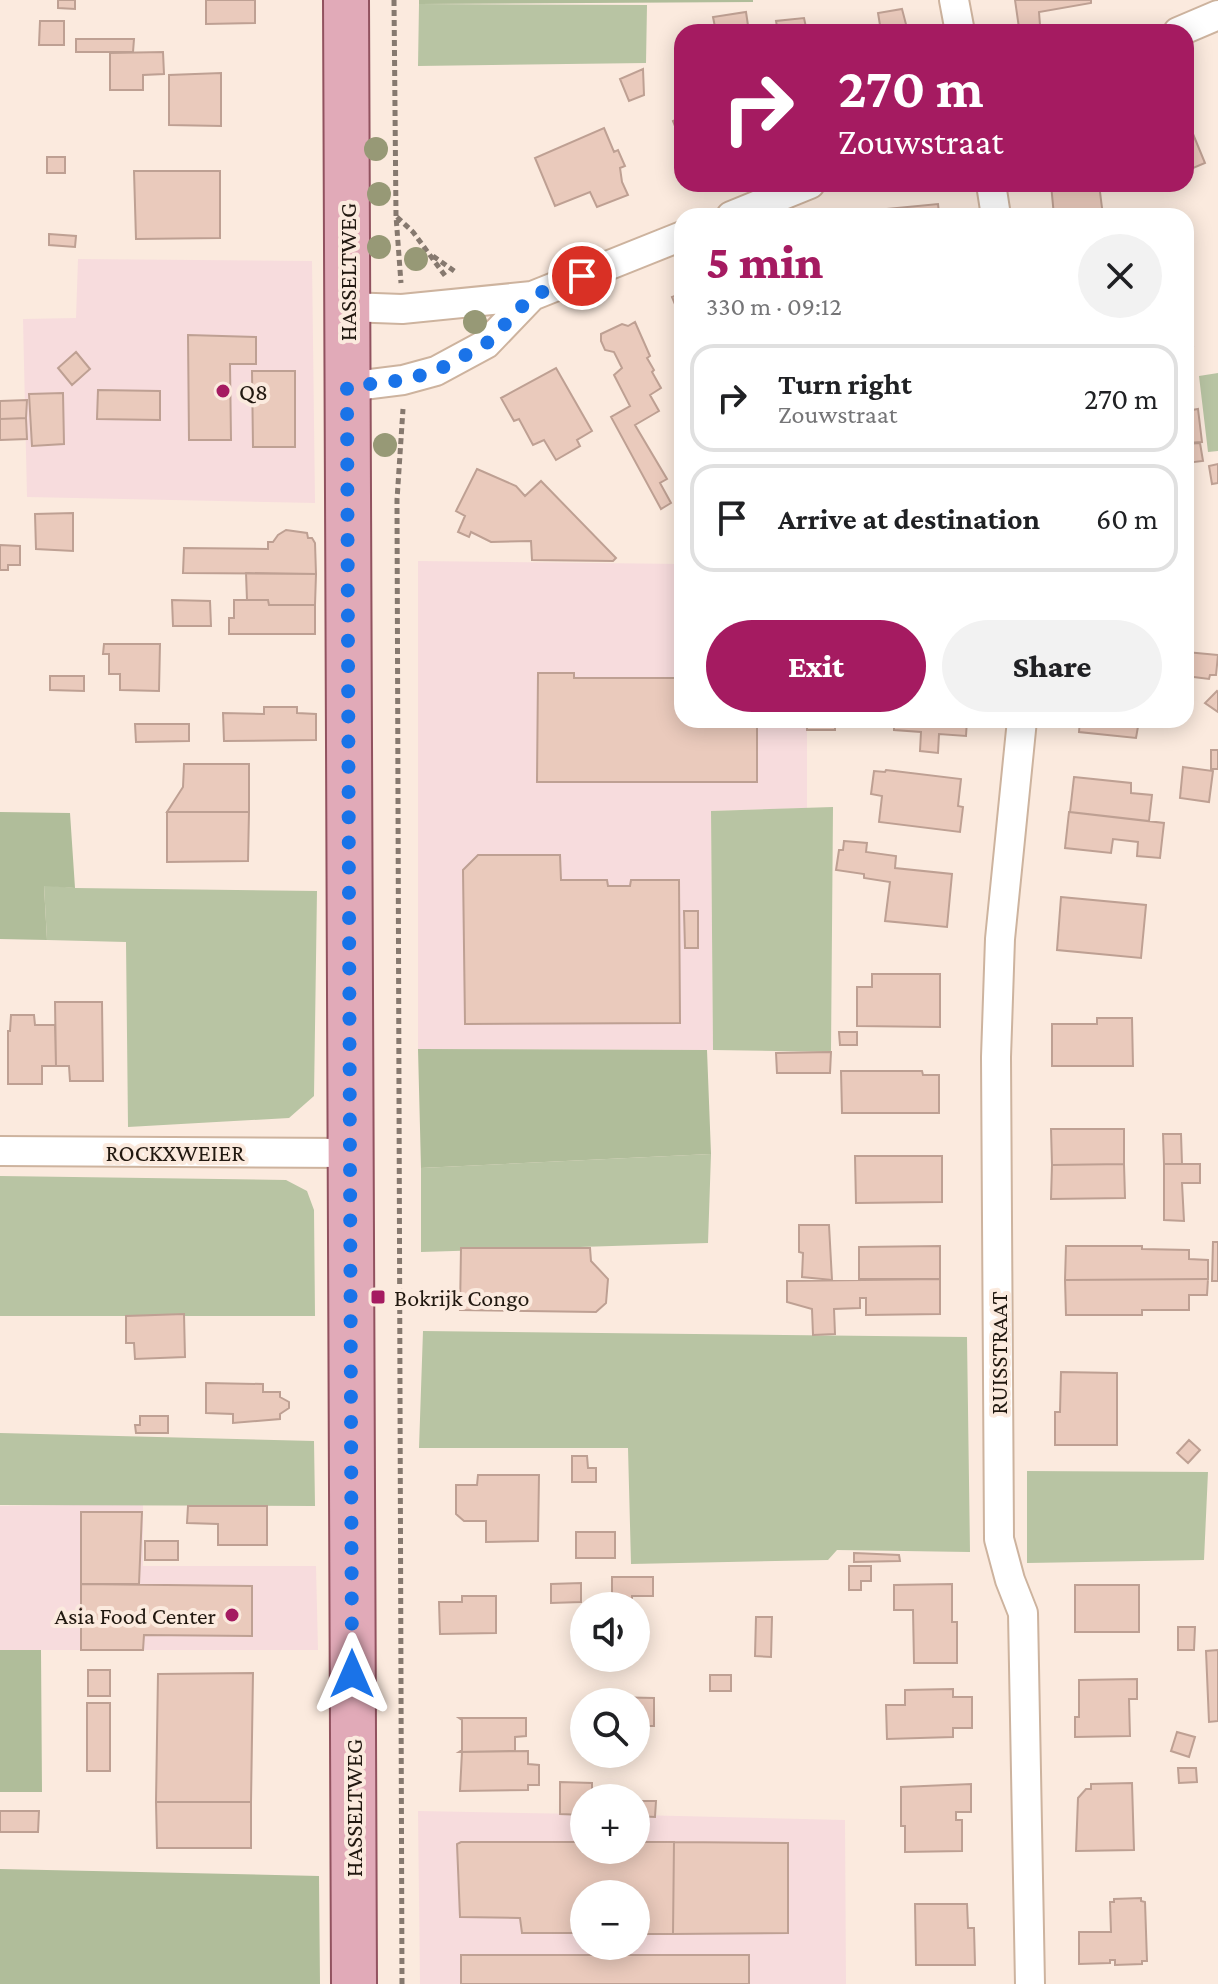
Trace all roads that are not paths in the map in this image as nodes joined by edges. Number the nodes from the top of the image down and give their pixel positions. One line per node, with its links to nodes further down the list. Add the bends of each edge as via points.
1 (346, 0): 10 (main road, HASSELTWEG)
2 (954, 0): 4 (street)
3 (1218, 15): 5 (street)
4 (958, 24)
5 (1194, 25)
6 (790, 192): 7 (street)
7 (751, 208)
8 (674, 239): 9 (street)
9 (532, 296): 10 (street, via 402,309); 11 (street, via 486,344 436,371)
10 (348, 307): 11 (main road, HASSELTWEG)
11 (347, 387): 14 (main road, HASSELTWEG)
12 (1021, 728): 16 (street, RUISSTRAAT, via 1000,939 996,1135 999,1539 1023,1613)
13 (0, 1151): 14 (street, ROCKXWEIER)
14 (349, 1153): 15 (main road, HASSELTWEG)
15 (354, 1984)
16 (1030, 1984)

